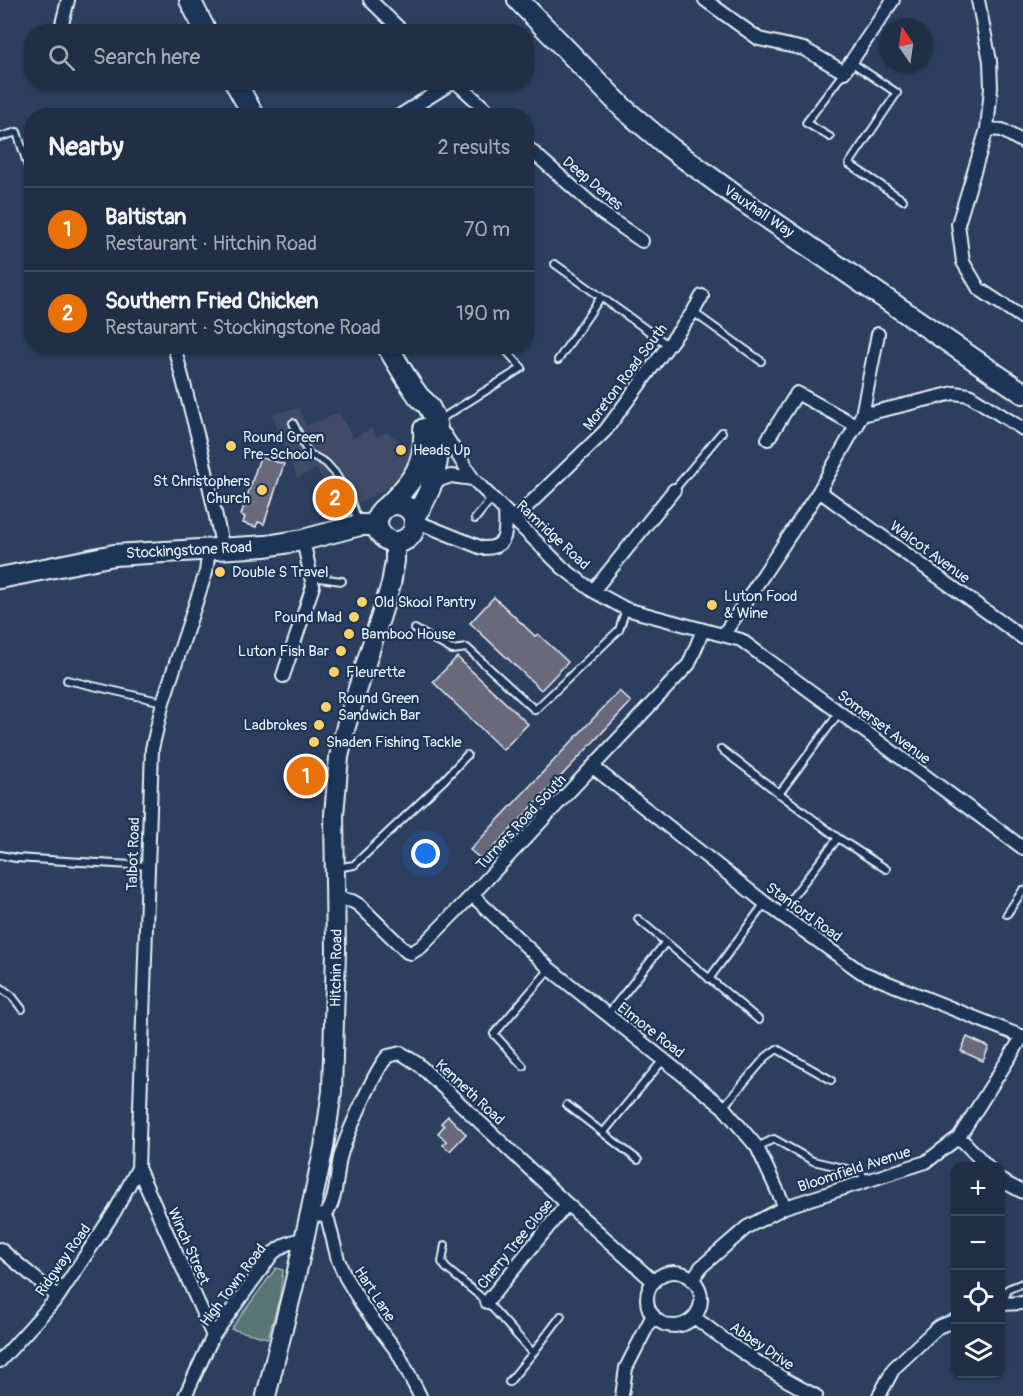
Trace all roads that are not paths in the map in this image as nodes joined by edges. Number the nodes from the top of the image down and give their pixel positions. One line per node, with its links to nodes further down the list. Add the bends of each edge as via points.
1 (68, 0): 8 (street)
2 (190, 0): 9 (main road)
3 (370, 0): 10 (street)
4 (518, 0): 38 (main road, Vauxhall Way, via 624,109 669,147)
5 (705, 0): 11 (street, via 759,39 804,49)
6 (893, 0): 11 (street)
7 (978, 0): 18 (street, via 990,61)
8 (62, 24)
9 (202, 24)
10 (395, 24)
11 (848, 67): 20 (lane, via 806,123); 24 (lane, via 897,93 849,164)
12 (239, 90): 15 (main road)
13 (441, 90): 16 (street)
14 (463, 90): 17 (street)
15 (250, 108)
16 (412, 108)
17 (484, 108)
18 (987, 129): 21 (street, via 1002,130); 30 (street, via 958,224 963,262 979,289)
19 (0, 136): 22 (lane, via 17,132)
20 (830, 137)
21 (1023, 142)
22 (24, 153)
23 (534, 155): 25 (street, Deep Denes, via 603,214)
24 (903, 200)
25 (642, 241)
26 (555, 264): 28 (lane)
27 (702, 296): 29 (street, Moreton Road South)
28 (601, 297): 32 (lane); 36 (lane)
29 (693, 312): 32 (street, Moreton Road South); 37 (lane)
30 (1023, 318)
31 (878, 334): 39 (street)
32 (669, 346): 51 (street, Moreton Road South, via 605,431)
33 (176, 354): 57 (street, via 202,453)
34 (392, 354): 41 (main road, via 418,396 429,406)
35 (509, 354): 41 (lane, via 522,368)
36 (558, 360)
37 (761, 361)
38 (1023, 393)
39 (860, 421): 42 (street, via 954,393 969,395); 44 (street, via 797,393); 48 (street)
40 (293, 423): 54 (lane, via 308,453 335,473)
41 (433, 426): 45 (street, Ramridge Road, via 446,435); 46 (main road, via 436,465); 50 (main road, via 422,460 406,488)
42 (1023, 429)
43 (722, 432): 47 (lane)
44 (768, 439)
45 (473, 478): 46 (street, via 451,476); 49 (street, Ramridge Road)
46 (431, 483): 52 (main road)
47 (674, 490): 61 (street)
48 (819, 491): 65 (street); 66 (street, Walcot Avenue)
49 (492, 498): 51 (street, Ramridge Road); 53 (lane)
50 (389, 505): 52 (main road, via 404,506); 54 (main road)
51 (509, 515): 52 (street, via 505,536 500,545 492,548 482,548); 61 (street, Ramridge Road, via 563,568)
52 (414, 518): 56 (main road, via 410,536)
53 (475, 519)
54 (368, 525): 55 (main road, Stockingstone Road); 56 (main road)
55 (303, 540): 57 (main road, Stockingstone Road); 59 (street)
56 (395, 542): 79 (street, Hitchin Road, via 391,584 339,757 334,815)
57 (216, 549): 58 (main road, Stockingstone Road, via 114,555); 69 (street, Talbot Road)
58 (0, 576)
59 (311, 577): 60 (lane); 67 (street, via 312,586)
60 (342, 581)
61 (593, 591): 62 (street, Ramridge Road)
62 (626, 609): 63 (lane, via 619,630 535,710 466,648 452,650); 64 (street, Ramridge Road)
63 (415, 629)
64 (703, 630): 65 (street, Ramridge Road); 73 (street, Turners Road South, via 689,664)
65 (724, 634): 70 (street, Somerset Avenue, via 741,640)
66 (1023, 638)
67 (283, 676)
68 (67, 680): 69 (lane)
69 (163, 702): 78 (street, Talbot Road, via 152,749)
70 (839, 712): 74 (lane); 76 (street, Somerset Avenue)
71 (721, 749): 74 (lane)
72 (467, 755): 79 (lane, via 354,865)
73 (593, 767): 82 (street, Turners Road South); 84 (street, Stanford Road)
74 (779, 794): 75 (lane)
75 (838, 838): 80 (lane); 85 (lane)
76 (1023, 848)
77 (0, 855): 78 (lane)
78 (148, 866): 106 (street, Talbot Road)
79 (336, 868): 83 (street, Hitchin Road)
80 (886, 869)
81 (1023, 890): 86 (lane)
82 (472, 895): 83 (street, Turners Road South, via 411,953 352,901); 89 (street, Elmore Road)
83 (336, 898): 112 (street, Hitchin Road, via 332,1091)
84 (765, 903): 85 (street, Stanford Road); 90 (lane)
85 (780, 914): 95 (street, Stanford Road, via 861,972)
86 (1006, 914)
87 (638, 920): 88 (lane)
88 (665, 943): 90 (lane); 93 (lane)
89 (550, 969): 93 (street, Elmore Road); 97 (lane, via 494,1034)
90 (709, 979): 94 (lane)
91 (0, 987): 92 (lane)
92 (22, 1009)
93 (607, 1015): 96 (street, Elmore Road)
94 (759, 1020)
95 (1023, 1037): 102 (street, Bloomfield Avenue)
96 (663, 1059): 100 (street, Elmore Road); 101 (lane)
97 (523, 1066)
98 (831, 1080): 100 (lane, via 777,1049)
99 (567, 1106): 101 (lane)
100 (723, 1107): 103 (street, Elmore Road)
101 (603, 1133): 104 (lane)
102 (959, 1137): 105 (street); 107 (street, Bloomfield Avenue, via 926,1162)
103 (757, 1147): 107 (lane, via 774,1139 813,1161 860,1172); 111 (street, Elmore Road)
104 (638, 1160)
105 (982, 1162)
106 (138, 1168): 120 (street, Ridgway Road, via 115,1211); 128 (street, Winch Street)
107 (868, 1181): 111 (street, Bloomfield Avenue)
108 (1005, 1183): 109 (street)
109 (1023, 1192)
110 (567, 1203): 112 (street, Kenneth Road, via 418,1064 394,1053 383,1061 348,1137 332,1204); 117 (street, Kenneth Road); 121 (street, Cherry Tree Close)
111 (784, 1207): 116 (street, Bloomfield Avenue, via 747,1227 701,1267)
112 (318, 1215): 113 (street, Hitchin Road); 135 (street, Hart Lane, via 330,1224 346,1278 402,1358)
113 (304, 1239): 128 (street, High Town Road, via 283,1245 273,1253); 134 (street, Hitchin Road)
114 (445, 1245): 121 (lane, via 442,1262)
115 (0, 1249): 120 (street)
116 (692, 1280): 117 (street, via 677,1273 661,1276); 126 (street, via 698,1286 701,1302)
117 (654, 1282): 125 (street, via 648,1302)
118 (1023, 1283): 119 (lane, via 1008,1289)
119 (1005, 1296)
120 (58, 1297): 130 (street, Ridgway Road)
121 (487, 1302): 129 (lane)
122 (1005, 1303): 123 (street)
123 (1023, 1303)
124 (561, 1316): 129 (lane)
125 (653, 1316): 126 (street, via 673,1326); 136 (street, via 626,1368)
126 (694, 1317): 132 (street, Abbey Drive)
127 (951, 1322): 139 (street, via 938,1327 894,1368)
128 (213, 1336): 133 (street, High Town Road)
129 (533, 1353): 131 (lane)
130 (0, 1361)
131 (508, 1382)
132 (791, 1384): 137 (street); 138 (street, Abbey Drive)
133 (185, 1396)
134 (266, 1396)
135 (420, 1396)
136 (622, 1396)
137 (796, 1396)
138 (816, 1396)
139 (879, 1396)

